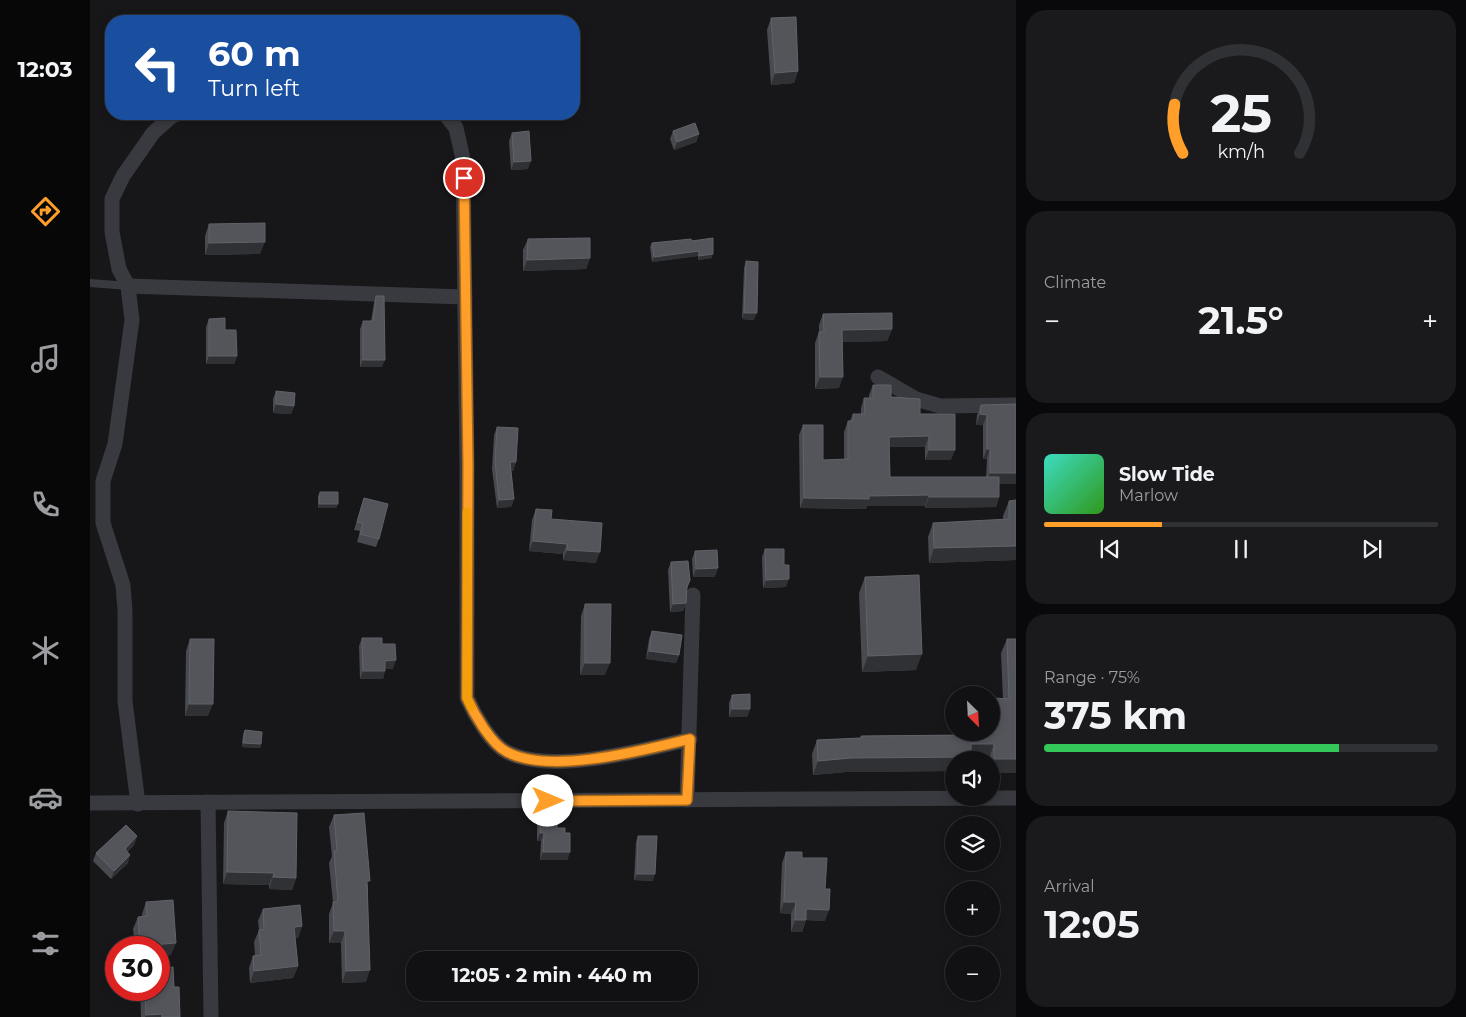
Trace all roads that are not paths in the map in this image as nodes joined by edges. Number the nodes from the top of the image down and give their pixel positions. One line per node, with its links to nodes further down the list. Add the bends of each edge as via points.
1 (168, 120): 4 (street, via 153,133 123,176 112,199 112,232 120,270)
2 (450, 120): 5 (street, via 456,128 463,159)
3 (90, 283): 4 (lane)
4 (128, 286): 5 (street); 14 (street, via 132,320 129,350 115,444 103,481 103,522 123,585 125,701)
5 (465, 297): 9 (street, via 467,698 478,722 506,752 531,760 585,760)
6 (878, 377): 7 (street, via 929,404)
7 (1016, 405)
8 (693, 595): 9 (street)
9 (690, 739): 11 (street)
10 (1016, 798): 11 (street)
11 (687, 800): 12 (street)
12 (208, 802): 14 (street); 15 (street)
13 (90, 803): 14 (street)
14 (138, 804)
15 (210, 1017)

